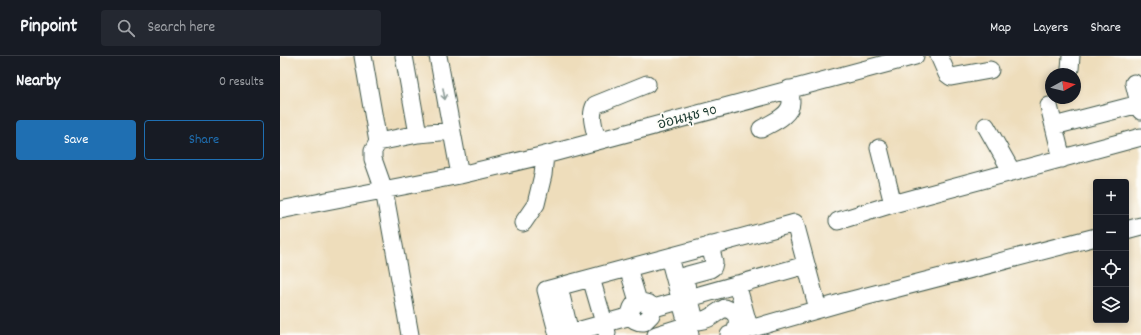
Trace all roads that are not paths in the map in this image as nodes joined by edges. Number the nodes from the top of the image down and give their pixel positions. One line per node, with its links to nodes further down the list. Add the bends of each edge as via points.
1 (363, 56): 19 (street)
2 (404, 56): 16 (street)
3 (438, 56): 15 (street, one-way to 15)
4 (914, 56): 9 (street, อ่อนนุช 90)
5 (939, 56): 6 (street, via 951,77)
6 (990, 70)
7 (1134, 83): 11 (street)
8 (647, 84): 18 (street, via 596,105 592,117)
9 (789, 89): 14 (street, via 790,107 785,114); 18 (street, อ่อนนุช 90)
10 (1049, 106): 13 (street)
11 (1140, 108): 13 (street)
12 (986, 126): 23 (street)
13 (1054, 126): 22 (street)
14 (761, 129)
15 (451, 130): 16 (street); 24 (street)
16 (418, 134): 19 (street)
17 (1141, 137): 22 (street)
18 (597, 140): 21 (street, อ่อนนุช 90)
19 (378, 142): 25 (street, via 373,151 373,159)
20 (879, 148): 26 (street)
21 (544, 155): 24 (street, อ่อนนุช 90); 29 (street, via 542,181 536,204)
22 (1062, 159): 23 (street)
23 (1012, 172): 26 (street)
24 (460, 175): 25 (street, อ่อนนุช 90)
25 (384, 190): 27 (street, อ่อนนุช 90); 46 (street)
26 (893, 204): 28 (street)
27 (280, 210)
28 (838, 221)
29 (523, 223)
30 (1141, 226): 31 (street)
31 (1129, 229)
32 (1093, 238): 40 (street)
33 (710, 245): 34 (street); 35 (street, via 795,223); 39 (street, via 714,267 684,276)
34 (669, 257): 36 (street); 39 (street)
35 (806, 265): 38 (street); 40 (street)
36 (628, 268): 37 (street); 41 (street)
37 (591, 278): 42 (street); 45 (street, via 546,290)
38 (737, 284): 39 (street); 44 (street)
39 (685, 299): 41 (street, via 654,308); 43 (street); 44 (street, via 698,321 713,317 725,308 732,310 736,314)
40 (818, 309): 44 (street)
41 (643, 316): 42 (street)
42 (605, 329): 45 (street)
43 (689, 330): 47 (street)
44 (738, 333)
45 (566, 334)
46 (410, 335)
47 (656, 335)

